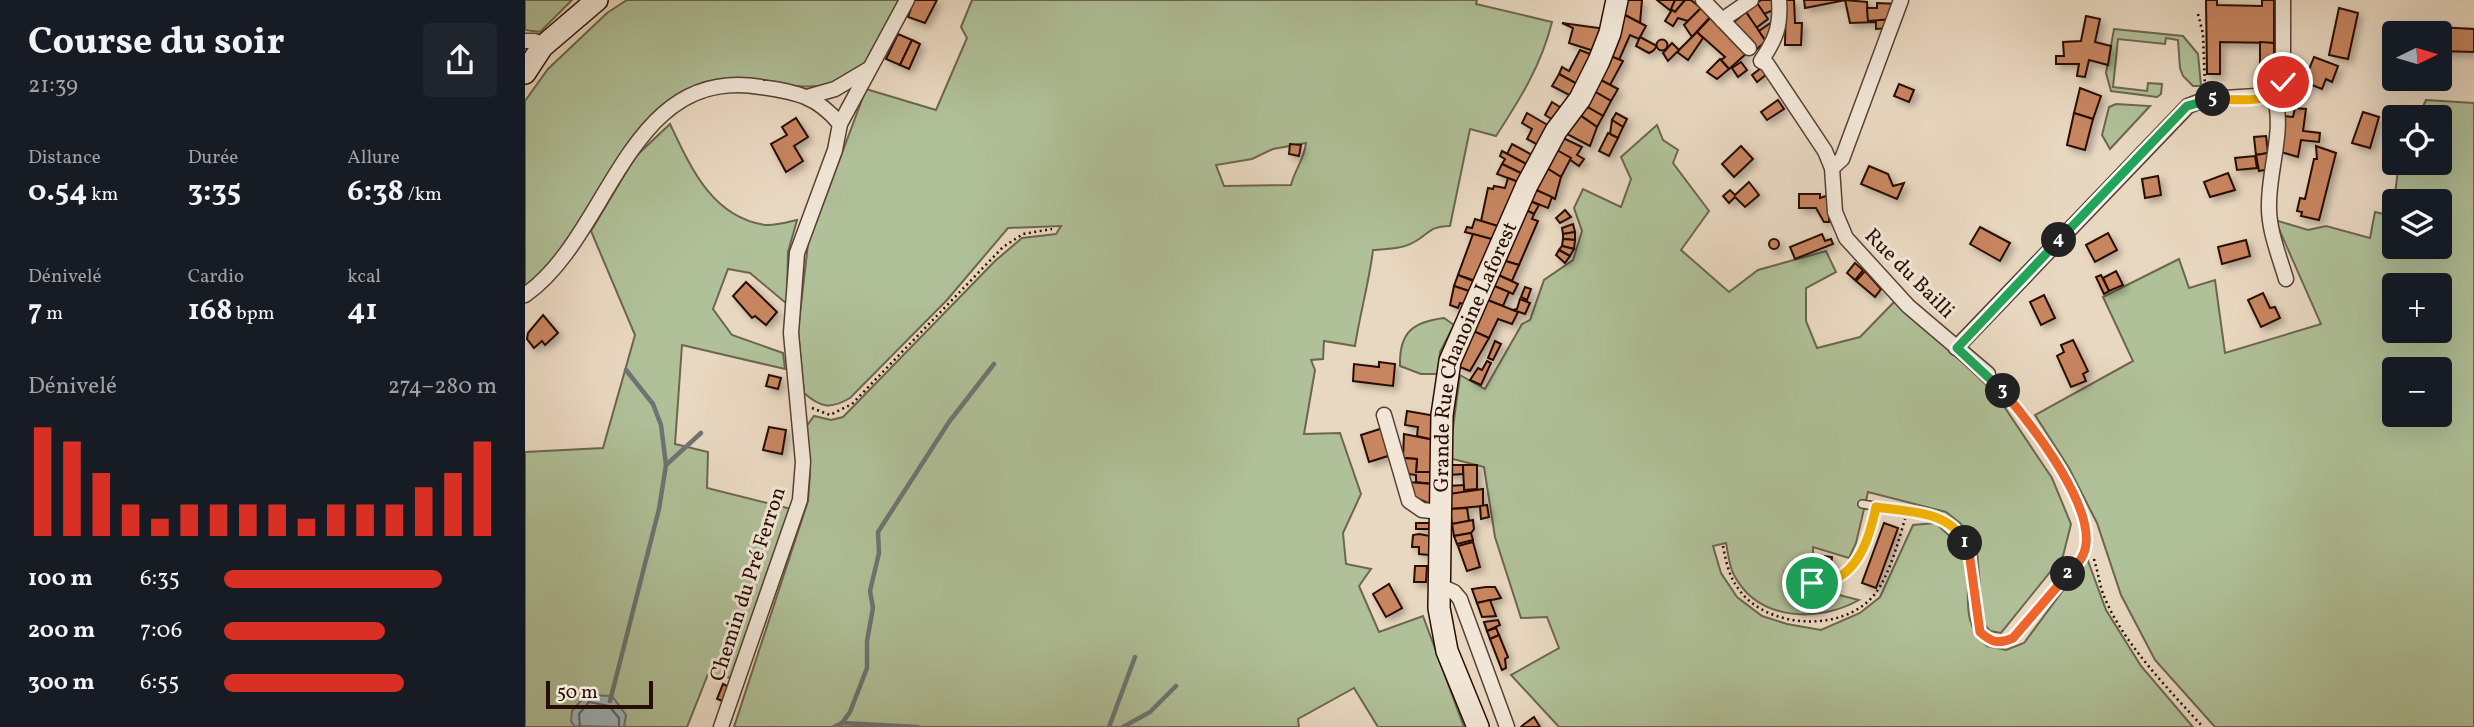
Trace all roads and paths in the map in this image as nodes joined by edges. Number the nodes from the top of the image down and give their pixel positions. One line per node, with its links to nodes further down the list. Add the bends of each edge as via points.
1 (597, 0): 11 (main road)
2 (907, 0): 13 (street, Chemin du Pré Ferron)
3 (1703, 0): 10 (street)
4 (1751, 0): 10 (street)
5 (1779, 0): 19 (street, Rue du Bailli, via 1776,39 1761,61 1815,134)
6 (1901, 0): 19 (street, via 1842,159)
7 (2283, 0): 16 (street, via 2283,82)
8 (1617, 3): 29 (main road, Grande Rue Chanoine Laforest, via 1599,61 1527,185 1450,361 1442,415)
9 (2198, 14): 15 (path, via 2205,86)
10 (1722, 20): 12 (street)
11 (533, 44): 14 (main road)
12 (1749, 48)
13 (868, 69): 17 (street, via 835,89); 18 (street, Chemin du Pré Ferron)
14 (525, 73)
15 (2197, 92)
16 (2274, 95): 21 (street, via 2279,125 2270,221); 23 (street, via 2206,99 2187,106)
17 (807, 97): 18 (street, via 820,103); 22 (street, via 742,83 713,85 689,95 650,128 554,267)
18 (840, 124): 25 (street, Chemin du Pré Ferron, via 797,253 791,332)
19 (1832, 168): 23 (street, Rue du Bailli, via 1835,212 1846,238 1908,306)
20 (1052, 229): 25 (path, via 1023,233 1003,247 852,404 830,415 815,411)
21 (2286, 279)
22 (525, 295)
23 (1957, 348): 24 (street, Rue du Bailli)
24 (1988, 374): 31 (lane, via 2056,463 2082,514)
25 (796, 393): 35 (street, Chemin du Pré Ferron, via 803,462 800,500)
26 (1384, 415): 29 (street, via 1409,501 1422,510)
27 (1862, 504): 28 (lane)
28 (1876, 507): 30 (lane); 33 (path, via 1871,532 1855,563 1834,581 1824,584)
29 (1440, 512): 34 (main road, Grande Rue Chanoine Laforest)
30 (1907, 512): 31 (lane, via 1941,518 1958,529 1969,552 1980,632 2001,643 2013,638 2083,556); 32 (path, via 1875,594 1851,612 1820,622 1792,620 1741,593 1730,575)
31 (2086, 534): 38 (path, via 2109,605 2153,673)
32 (1723, 546)
33 (1792, 577)
34 (1439, 585): 36 (main road, Grande Rue Chanoine Laforest, via 1447,651); 37 (street, via 1460,599)
35 (721, 727)
36 (1478, 727)
37 (1507, 727)
38 (2203, 727)

